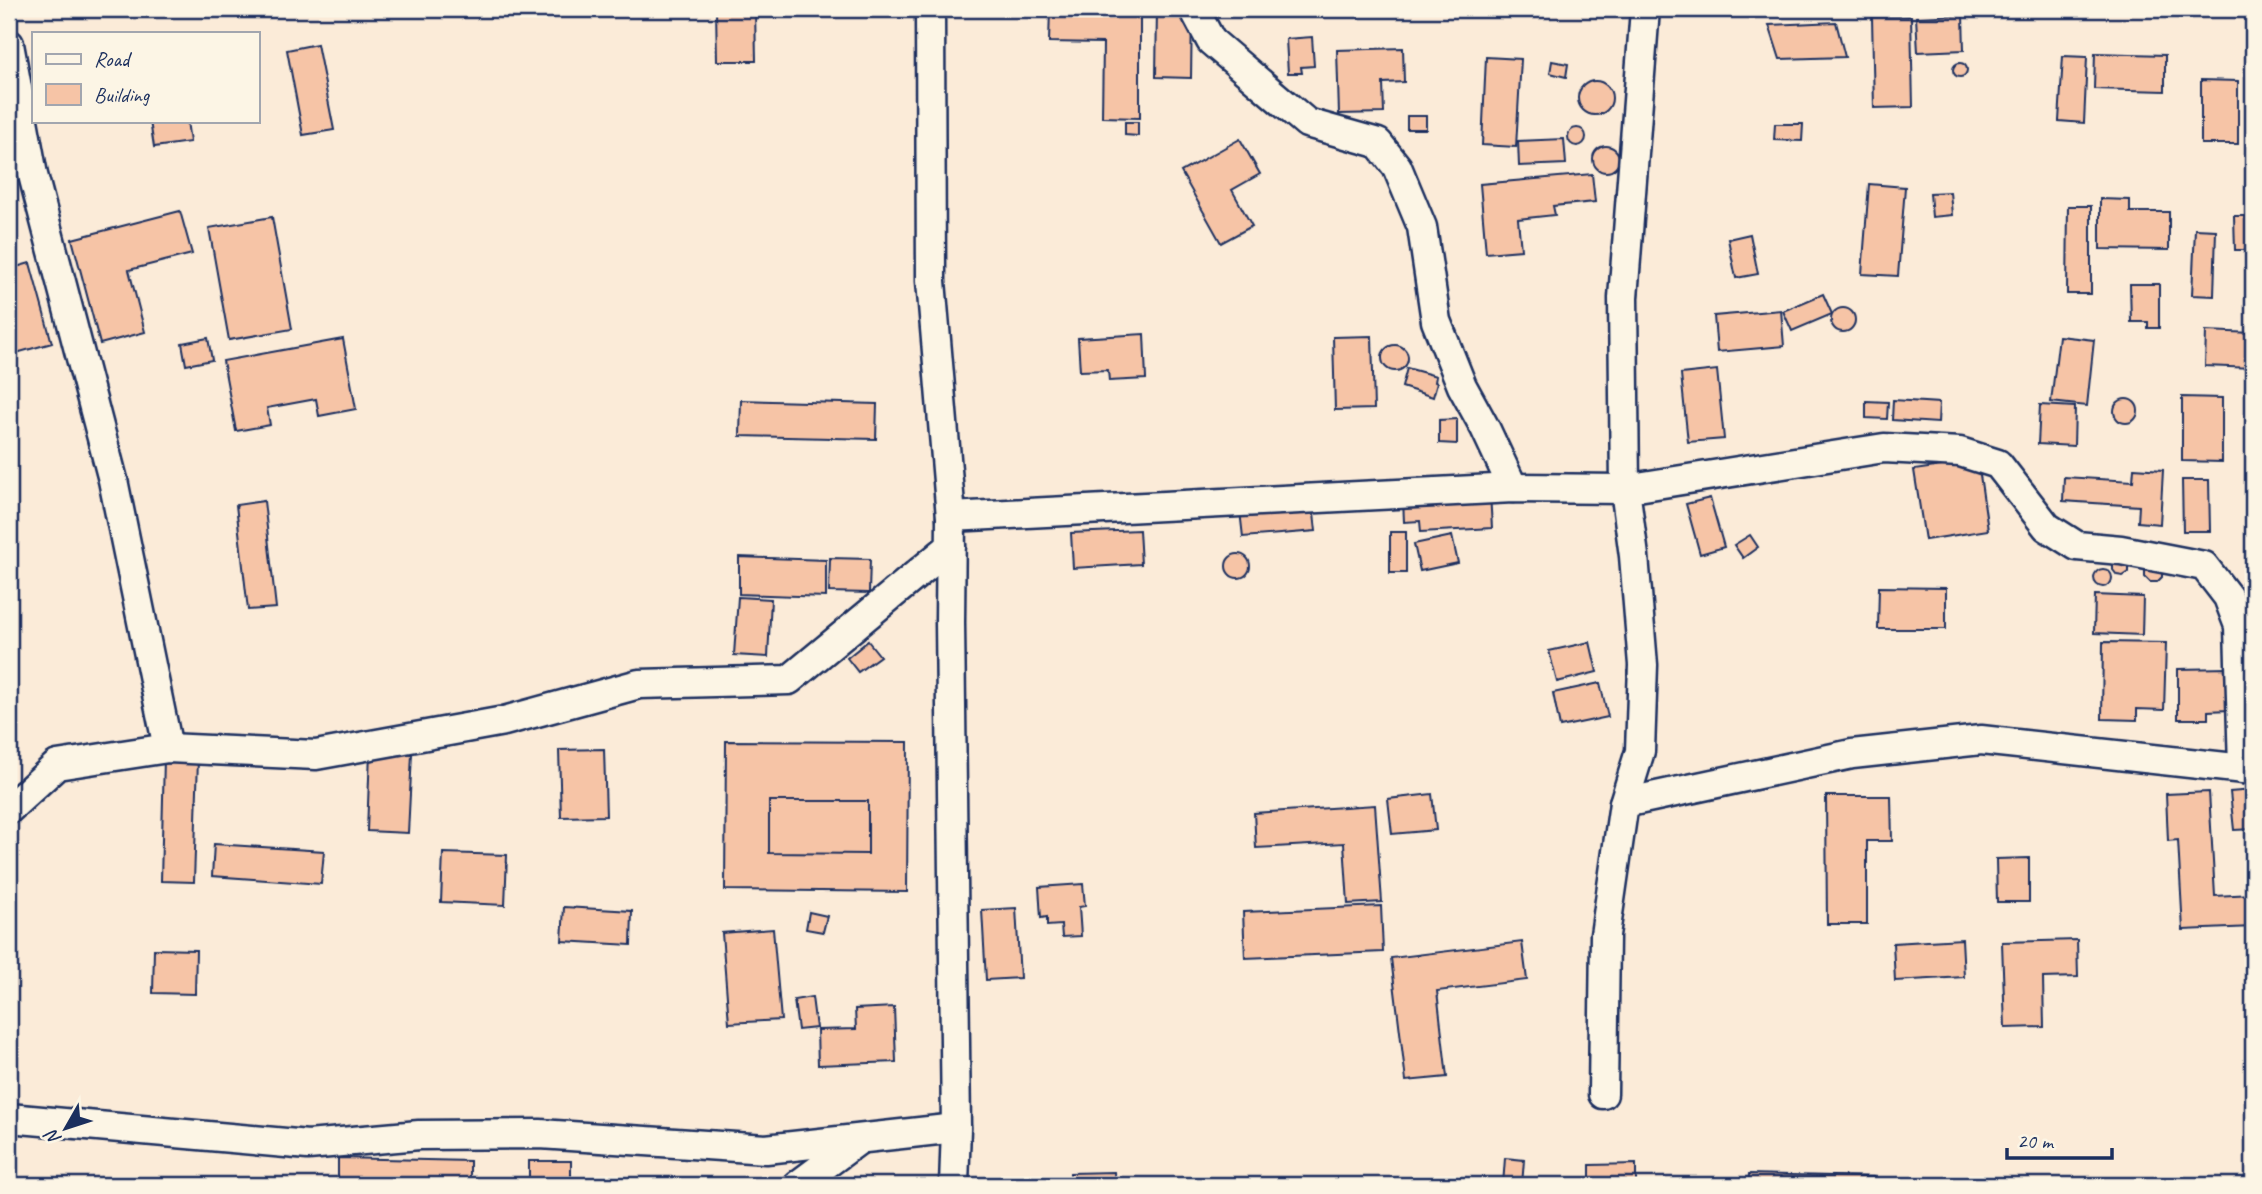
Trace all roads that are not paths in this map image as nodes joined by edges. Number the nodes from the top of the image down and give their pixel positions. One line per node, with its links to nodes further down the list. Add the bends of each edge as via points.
1 (930, 9): 7 (street, via 932,281)
2 (1194, 9): 5 (street, via 1211,41 1307,122 1378,143 1397,167 1422,227 1436,321 1462,386)
3 (1645, 9): 6 (street, via 1623,298)
4 (9, 44): 9 (street, via 33,175 113,480)
5 (1513, 488): 6 (street); 7 (street)
6 (1625, 489): 10 (street, via 1884,448 1960,452 1998,464 2047,527 2077,546 2204,566 2228,597 2239,625); 11 (street, via 1643,666 1640,751)
7 (951, 517): 8 (street)
8 (951, 546): 9 (street, via 789,680 639,684 504,721 316,755); 15 (street)
9 (167, 748): 12 (street, via 57,765)
10 (2248, 769): 11 (street, via 1981,740 1853,754)
11 (1624, 803): 13 (street, via 1605,935)
12 (9, 809)
13 (1603, 1094)
14 (9, 1118): 16 (street, via 308,1145 419,1135 540,1134 766,1149)
15 (956, 1128): 16 (street); 18 (street)
16 (861, 1138): 17 (street)
17 (798, 1185)
18 (954, 1185)

